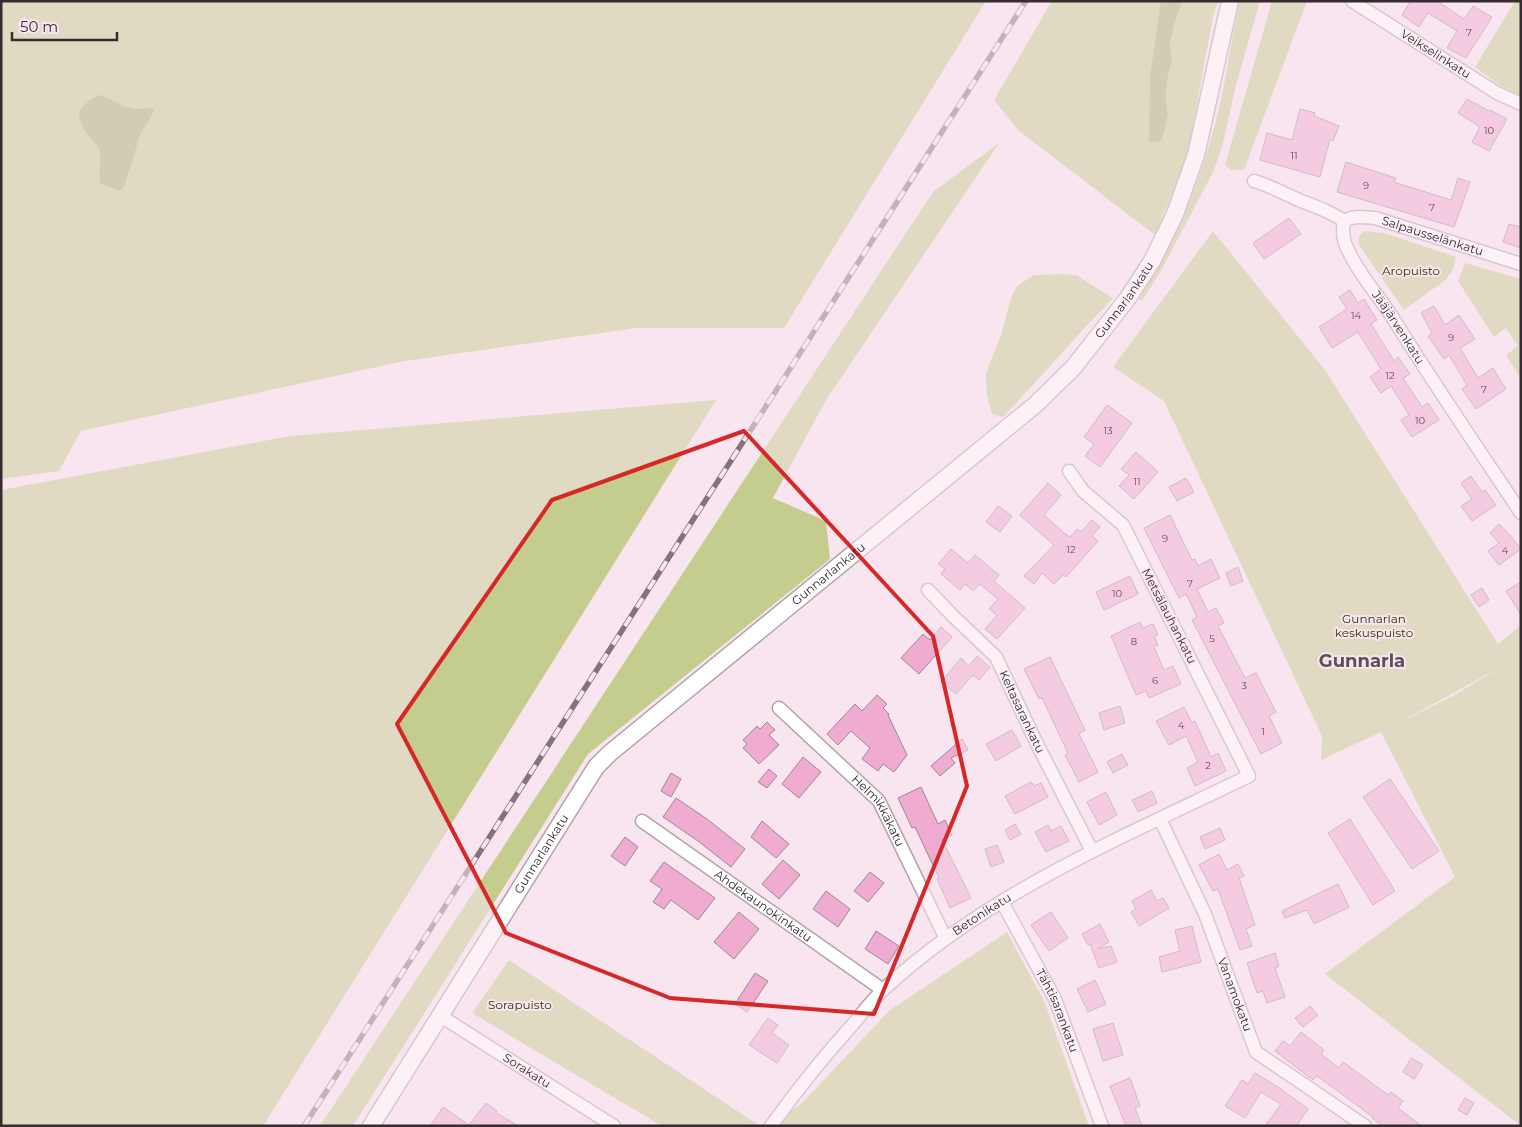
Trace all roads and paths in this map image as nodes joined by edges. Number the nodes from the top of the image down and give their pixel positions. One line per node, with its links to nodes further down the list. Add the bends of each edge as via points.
1 (1230, 1): 18 (street, Gunnarlankatu, via 1196,155 1175,214 1152,262 1123,304 1073,368 1036,405 596,767)
2 (1352, 1): 3 (street, Veikselinkatu, via 1497,94)
3 (1521, 104)
4 (1254, 181): 5 (street, via 1330,212)
5 (1344, 221): 6 (street, Salpausselänkatu, via 1361,216 1375,218); 8 (street, Jääjärvenkatu, via 1342,230 1347,249 1357,268)
6 (1521, 264)
7 (1069, 471): 11 (street, Metsälauhankatu, via 1083,491 1123,525)
8 (1521, 513)
9 (928, 590): 14 (street, Keltasarankatu, via 996,657)
10 (779, 708): 16 (street, Helmikkäkatu, via 880,801)
11 (1249, 776): 12 (street, Betonikatu)
12 (1160, 819): 14 (street, Betonikatu); 23 (street, Vanamokatu, via 1205,914 1256,1052)
13 (642, 821): 17 (street, Ahdekaunokinkatu)
14 (1092, 851): 15 (street, Betonikatu)
15 (1002, 902): 16 (street, Betonikatu); 22 (street, Tähtisarankatu, via 1055,999)
16 (945, 937): 17 (street, Betonikatu)
17 (883, 990): 21 (street, Betonikatu, via 818,1062)
18 (439, 1015): 19 (street, Gunnarlankatu); 20 (street, Sorakatu)
19 (371, 1126)
20 (614, 1126)
21 (771, 1126)
22 (1102, 1126)
23 (1365, 1126)

